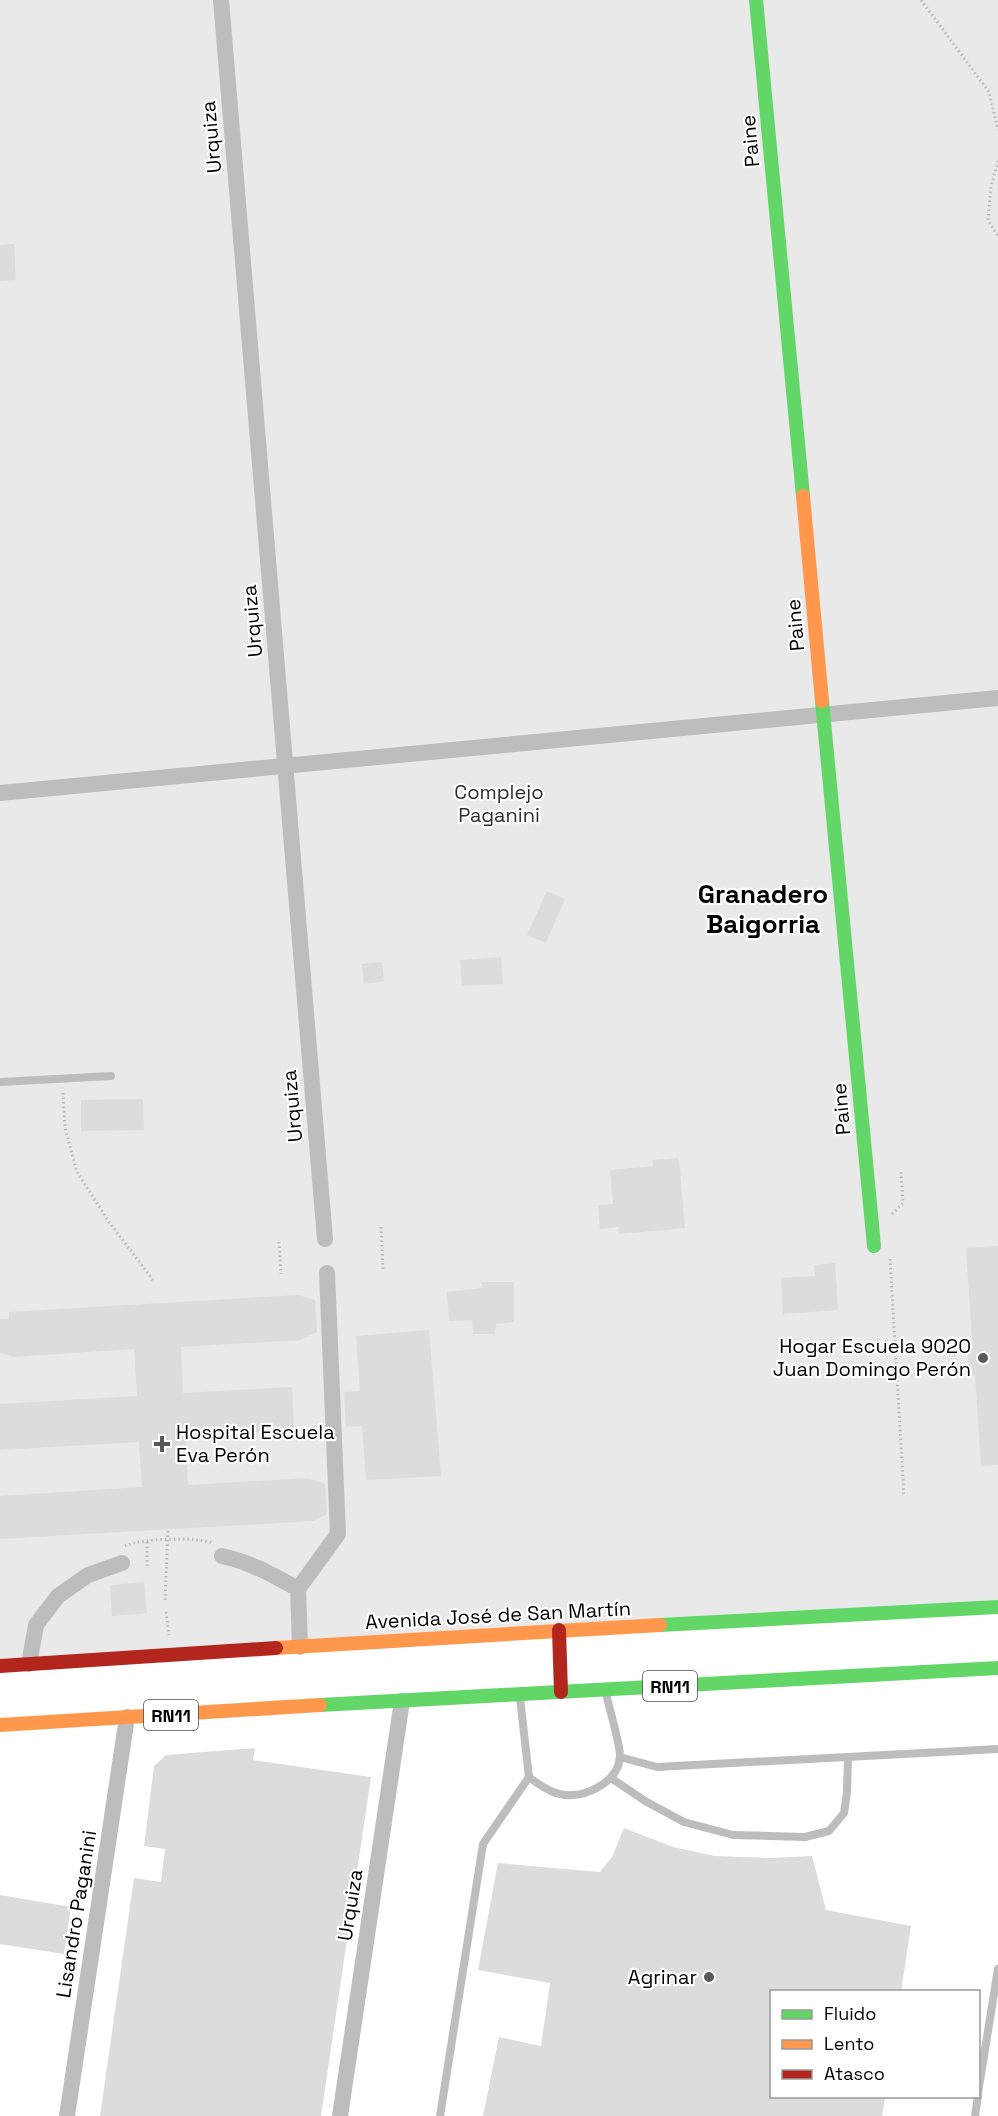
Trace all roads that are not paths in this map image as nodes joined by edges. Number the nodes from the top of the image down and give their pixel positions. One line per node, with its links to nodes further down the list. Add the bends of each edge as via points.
1 (220, 0): 5 (street, Urquiza)
2 (756, 0): 4 (main road, Paine)
3 (998, 698): 4 (street)
4 (823, 715): 5 (street); 10 (main road, Paine)
5 (285, 766): 6 (street); 9 (street, Urquiza)
6 (0, 793)
7 (111, 1076): 8 (lane)
8 (0, 1082)
9 (325, 1239)
10 (873, 1246)
11 (327, 1273): 14 (street, via 338,1534)
12 (221, 1551): 14 (street)
13 (123, 1555): 18 (street, via 58,1596 36,1625)
14 (298, 1589): 17 (street)
15 (998, 1607): 16 (main road, Avenida José de San Martín)
16 (559, 1630): 17 (main road, Avenida José de San Martín); 22 (main road)
17 (300, 1647): 18 (main road, Avenida José de San Martín)
18 (29, 1664): 19 (main road, Avenida José de San Martín)
19 (0, 1666)
20 (998, 1668): 21 (main road, RN11)
21 (605, 1690): 22 (main road, RN11); 28 (lane)
22 (561, 1692): 23 (main road, RN11)
23 (519, 1694): 24 (main road, RN11); 30 (lane)
24 (402, 1701): 25 (main road, RN11); 36 (street, Urquiza)
25 (127, 1717): 26 (main road, RN11); 35 (street, Lisandro Paganini)
26 (0, 1725)
27 (998, 1749): 29 (lane)
28 (620, 1757): 29 (lane, via 657,1767); 31 (lane)
29 (848, 1757): 31 (lane, via 844,1813 830,1831 805,1837 733,1835 684,1822)
30 (529, 1777): 31 (lane, via 565,1796 587,1793); 37 (lane, via 483,1844)
31 (611, 1778)
32 (998, 1969): 33 (lane)
33 (980, 2082)
34 (978, 2098): 38 (lane)
35 (67, 2116)
36 (340, 2116)
37 (440, 2116)
38 (975, 2116)

